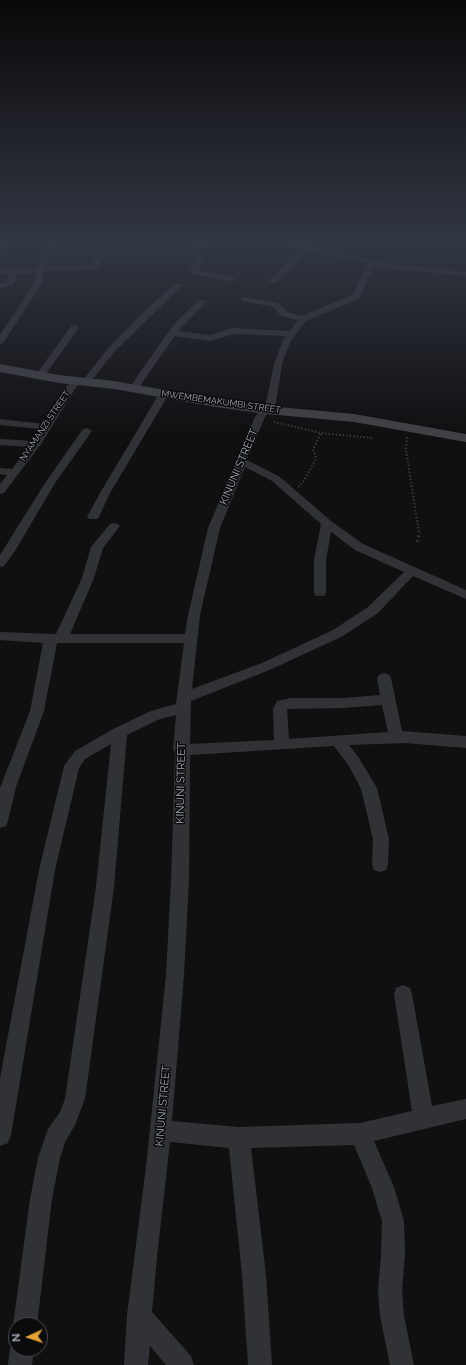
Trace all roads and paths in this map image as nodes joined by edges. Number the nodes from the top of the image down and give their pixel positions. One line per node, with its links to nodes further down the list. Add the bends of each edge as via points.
1 (22, 307): 8 (street)
2 (154, 307): 14 (street, NYAMANZI STREET)
3 (197, 307): 9 (street)
4 (278, 307): 6 (street, via 284,314)
5 (332, 307): 6 (street)
6 (303, 319): 10 (street, KINUNI STREET)
7 (75, 328): 13 (street)
8 (3, 332): 11 (street)
9 (172, 333): 10 (street, via 211,338 232,331); 15 (street)
10 (292, 334): 17 (street, KINUNI STREET, via 280,356 271,403)
11 (0, 341)
12 (0, 368): 13 (street, MWEMBEMAKUMBI STREET)
13 (40, 376): 14 (street, MWEMBEMAKUMBI STREET)
14 (81, 381): 15 (street, MWEMBEMAKUMBI STREET); 19 (street, NYAMANZI STREET)
15 (134, 388): 16 (street, MWEMBEMAKUMBI STREET)
16 (164, 394): 17 (street, MWEMBEMAKUMBI STREET); 32 (street)
17 (263, 414): 20 (street, MWEMBEMAKUMBI STREET, via 354,418); 22 (path, via 278,423); 27 (street, KINUNI STREET)
18 (0, 422): 19 (street)
19 (46, 427): 26 (street, NYAMANZI STREET)
20 (408, 428): 24 (street, MWEMBEMAKUMBI STREET); 35 (path, via 406,450 420,531)
21 (87, 431): 36 (street, via 50,483)
22 (321, 433): 23 (path); 31 (path, via 314,445 316,459 303,482)
23 (372, 438)
24 (466, 438)
25 (0, 442): 26 (street)
26 (36, 444): 29 (street, NYAMANZI STREET)
27 (241, 461): 31 (street); 42 (street, KINUNI STREET, via 214,528)
28 (0, 471): 29 (street)
29 (14, 472): 30 (street, NYAMANZI STREET)
30 (0, 491)
31 (292, 492): 33 (street)
32 (93, 517)
33 (327, 524): 37 (street, via 359,547); 38 (street, via 320,560)
34 (114, 526): 41 (street, via 97,547 88,578)
35 (417, 542)
36 (0, 563)
37 (411, 571): 39 (street); 45 (street, via 373,610 338,633)
38 (320, 593)
39 (466, 595)
40 (0, 636): 41 (street)
41 (56, 638): 42 (street); 52 (street, via 37,711)
42 (191, 638): 45 (street, KINUNI STREET)
43 (384, 678): 44 (street)
44 (389, 699): 47 (street); 50 (street, via 282,705)
45 (184, 703): 46 (street); 51 (street, KINUNI STREET)
46 (120, 732): 60 (street, via 80,754 72,766 47,870); 63 (street, via 105,888 74,1099 68,1118 56,1137 48,1158)
47 (396, 737): 48 (street); 49 (street)
48 (337, 740): 50 (street); 54 (street, via 369,788 381,839)
49 (466, 742)
50 (282, 745): 51 (street)
51 (181, 750): 58 (street, KINUNI STREET, via 178,918)
52 (4, 789): 53 (street)
53 (0, 821)
54 (380, 865)
55 (403, 994): 57 (street)
56 (466, 1109): 57 (street)
57 (424, 1119): 59 (street)
58 (160, 1131): 61 (street); 62 (street, KINUNI STREET)
59 (360, 1134): 61 (street); 67 (street, via 383,1187 393,1222 390,1290 392,1316)
60 (0, 1135)
61 (238, 1138): 66 (street, via 254,1275)
62 (139, 1315): 64 (street, KINUNI STREET); 65 (street)
63 (26, 1317)
64 (136, 1365)
65 (182, 1365)
66 (260, 1365)
67 (402, 1365)

